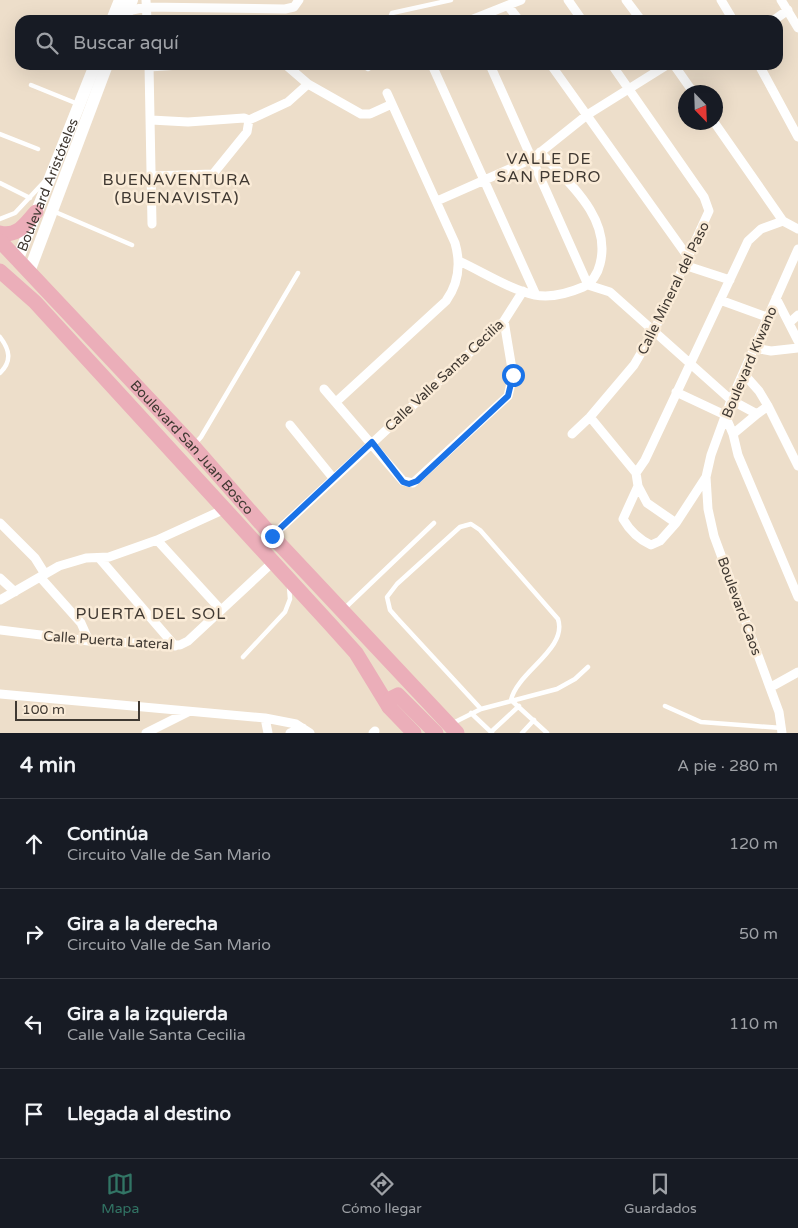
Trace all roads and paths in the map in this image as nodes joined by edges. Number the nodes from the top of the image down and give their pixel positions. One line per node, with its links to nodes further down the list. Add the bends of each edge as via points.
1 (120, 0): 14 (street)
2 (298, 0): 10 (street, via 285,10)
3 (451, 0): 15 (lane, via 396,11)
4 (521, 0): 11 (street)
5 (568, 0): 18 (street)
6 (626, 0): 19 (street)
7 (720, 0): 20 (street)
8 (782, 0): 13 (street)
9 (146, 4): 10 (street); 12 (street)
10 (225, 4)
11 (508, 6): 16 (street); 17 (street)
12 (128, 10)
13 (788, 10): 21 (street); 22 (street)
14 (114, 15)
15 (391, 15)
16 (484, 15)
17 (514, 15)
18 (578, 15)
19 (637, 15)
20 (730, 15)
21 (781, 15)
22 (798, 28)
23 (93, 70): 39 (street, Boulevard Aristóteles)
24 (105, 70): 56 (street, Boulevard Aristóteles)
25 (149, 70): 42 (street)
26 (292, 70): 34 (street)
27 (434, 70): 52 (street)
28 (492, 70): 49 (street)
29 (555, 70): 41 (street)
30 (616, 70): 37 (street)
31 (659, 70): 37 (street)
32 (678, 70): 36 (street)
33 (761, 70): 46 (street)
34 (308, 84): 40 (street, via 362,114 370,114); 43 (street, via 288,102)
35 (31, 85): 39 (lane)
36 (688, 85)
37 (629, 89): 41 (street); 68 (street, Calle Mineral del Paso, via 709,207 708,217)
38 (387, 93): 40 (street)
39 (80, 104): 50 (street, Boulevard Aristóteles)
40 (392, 104): 55 (street)
41 (587, 115): 48 (street); 68 (street)
42 (152, 120): 43 (street); 51 (street)
43 (249, 120): 51 (street, via 247,132 214,174)
44 (720, 130): 59 (street)
45 (0, 134): 47 (lane)
46 (798, 137)
47 (38, 149)
48 (540, 152): 49 (street); 74 (street, via 585,201 595,220 602,252 599,270)
49 (532, 159): 52 (street); 74 (street)
50 (54, 169): 54 (lane); 57 (street, Boulevard Aristóteles)
51 (152, 176): 60 (street)
52 (484, 181): 55 (street); 76 (street)
53 (0, 183): 54 (lane)
54 (30, 198): 58 (lane, via 15,213)
55 (437, 202): 67 (street, via 455,243)
56 (52, 210): 64 (lane); 70 (street, Boulevard Aristóteles)
57 (36, 212): 62 (main road, via 18,231); 70 (street, Boulevard Aristóteles)
58 (0, 219)
59 (784, 221): 61 (street); 73 (street, via 761,229 752,236)
60 (152, 224)
61 (798, 229)
62 (0, 233)
63 (0, 241): 70 (main road, Boulevard San Juan Bosco)
64 (132, 245)
65 (798, 249): 69 (street, Boulevard Kiwano)
66 (0, 259): 70 (main road, Boulevard San Juan Bosco)
67 (458, 261): 75 (street); 94 (street, via 453,290 446,301)
68 (686, 261): 73 (street); 83 (street, Calle Mineral del Paso)
69 (790, 270): 72 (street); 77 (street, Boulevard Kiwano)
70 (12, 273): 99 (main road, Boulevard San Juan Bosco); 104 (main road, Boulevard San Juan Bosco)
71 (298, 274): 104 (lane, via 201,437)
72 (798, 276)
73 (730, 280): 78 (street)
74 (588, 285): 76 (street, via 562,294); 83 (street, via 610,292)
75 (523, 291): 76 (street); 81 (street, Calle Valle Santa Cecilia)
76 (536, 295)
77 (776, 298): 80 (street, Boulevard Kiwano); 82 (street)
78 (720, 300): 80 (street); 88 (street)
79 (798, 315): 82 (street)
80 (767, 317): 86 (street, Boulevard Kiwano)
81 (504, 321): 103 (street, Calle Valle Santa Cecilia); 103 (street, via 513,375 508,396 417,481 403,482)
82 (789, 322): 85 (street)
83 (654, 331): 88 (street); 98 (street, Calle Mineral del Paso, via 634,365)
84 (0, 337): 89 (lane, via 9,359)
85 (798, 341)
86 (754, 348): 87 (street, via 771,351); 90 (street, Boulevard Kiwano)
87 (798, 348)
88 (689, 364): 92 (street); 93 (street)
89 (0, 372)
90 (743, 373): 93 (street, Boulevard Kiwano); 95 (street)
91 (324, 389): 94 (street)
92 (676, 392): 97 (street); 106 (street)
93 (731, 400): 96 (street); 97 (street, Boulevard Kiwano)
94 (336, 402): 103 (street)
95 (768, 406): 96 (street); 105 (street)
96 (757, 414): 102 (street)
97 (725, 415): 102 (street); 107 (street, Boulevard Kiwano)
98 (590, 417): 101 (street, Calle Mineral del Paso); 106 (street)
99 (142, 420): 104 (main road, via 153,422); 109 (main road, Boulevard San Juan Bosco)
100 (290, 425): 108 (street)
101 (572, 434)
102 (733, 434): 123 (street, via 738,455)
103 (372, 442): 108 (street, Calle Valle Santa Cecilia)
104 (189, 451): 109 (main road); 115 (main road, Boulevard San Juan Bosco)
105 (798, 466)
106 (636, 473): 110 (street)
107 (706, 477): 112 (street); 133 (street, Boulevard Caos, via 714,536)
108 (333, 478): 115 (street, Calle Valle Santa Cecilia)
109 (201, 483): 111 (main road, Boulevard San Juan Bosco)
110 (638, 486): 112 (street, via 654,510); 112 (street, via 623,519 630,530 651,545 660,541)
111 (225, 509): 116 (street); 118 (main road, Boulevard San Juan Bosco)
112 (676, 522)
113 (434, 523): 126 (lane)
114 (2, 529): 119 (street, via 35,558)
115 (272, 536): 126 (main road, Boulevard San Juan Bosco)
116 (157, 540): 117 (street); 125 (street)
117 (100, 559): 119 (street, via 75,561); 129 (street)
118 (274, 561): 120 (main road, Boulevard San Juan Bosco); 125 (street, Calle Puerta Lateral)
119 (43, 575): 122 (street); 128 (street, via 81,622)
120 (288, 577): 130 (lane, via 290,599 285,612); 138 (main road, Boulevard San Juan Bosco, via 356,653)
121 (0, 578): 122 (street)
122 (14, 592): 124 (street)
123 (798, 597)
124 (0, 600)
125 (221, 610): 129 (street, Calle Puerta Lateral, via 188,641)
126 (342, 611): 144 (main road, Boulevard San Juan Bosco)
127 (0, 630): 128 (street, Calle Puerta Lateral)
128 (89, 641): 129 (street, Calle Puerta Lateral)
129 (175, 646)
130 (243, 657)
131 (588, 666): 135 (lane, via 566,685)
132 (798, 672): 133 (street)
133 (770, 688): 146 (street, Boulevard Caos)
134 (0, 694): 140 (street)
135 (511, 700): 136 (lane); 139 (lane); 139 (lane, via 516,687 556,640 560,624 555,613 480,530 471,524 460,526 387,597 397,618)
136 (519, 706): 143 (lane); 152 (lane)
137 (665, 706): 146 (lane, via 701,722)
138 (389, 707): 150 (main road, Boulevard San Juan Bosco); 151 (main road, via 390,699 398,695)
139 (481, 709): 141 (lane)
140 (188, 712): 142 (street); 147 (street)
141 (471, 713): 144 (lane); 152 (lane)
142 (264, 718): 145 (street, via 296,724); 148 (street)
143 (534, 720): 153 (lane); 154 (lane)
144 (453, 729)
145 (306, 731): 149 (street)
146 (782, 731)
147 (146, 733)
148 (268, 733)
149 (290, 733)
150 (414, 733)
151 (436, 733)
152 (491, 733)
153 (522, 733)
154 (548, 733)

